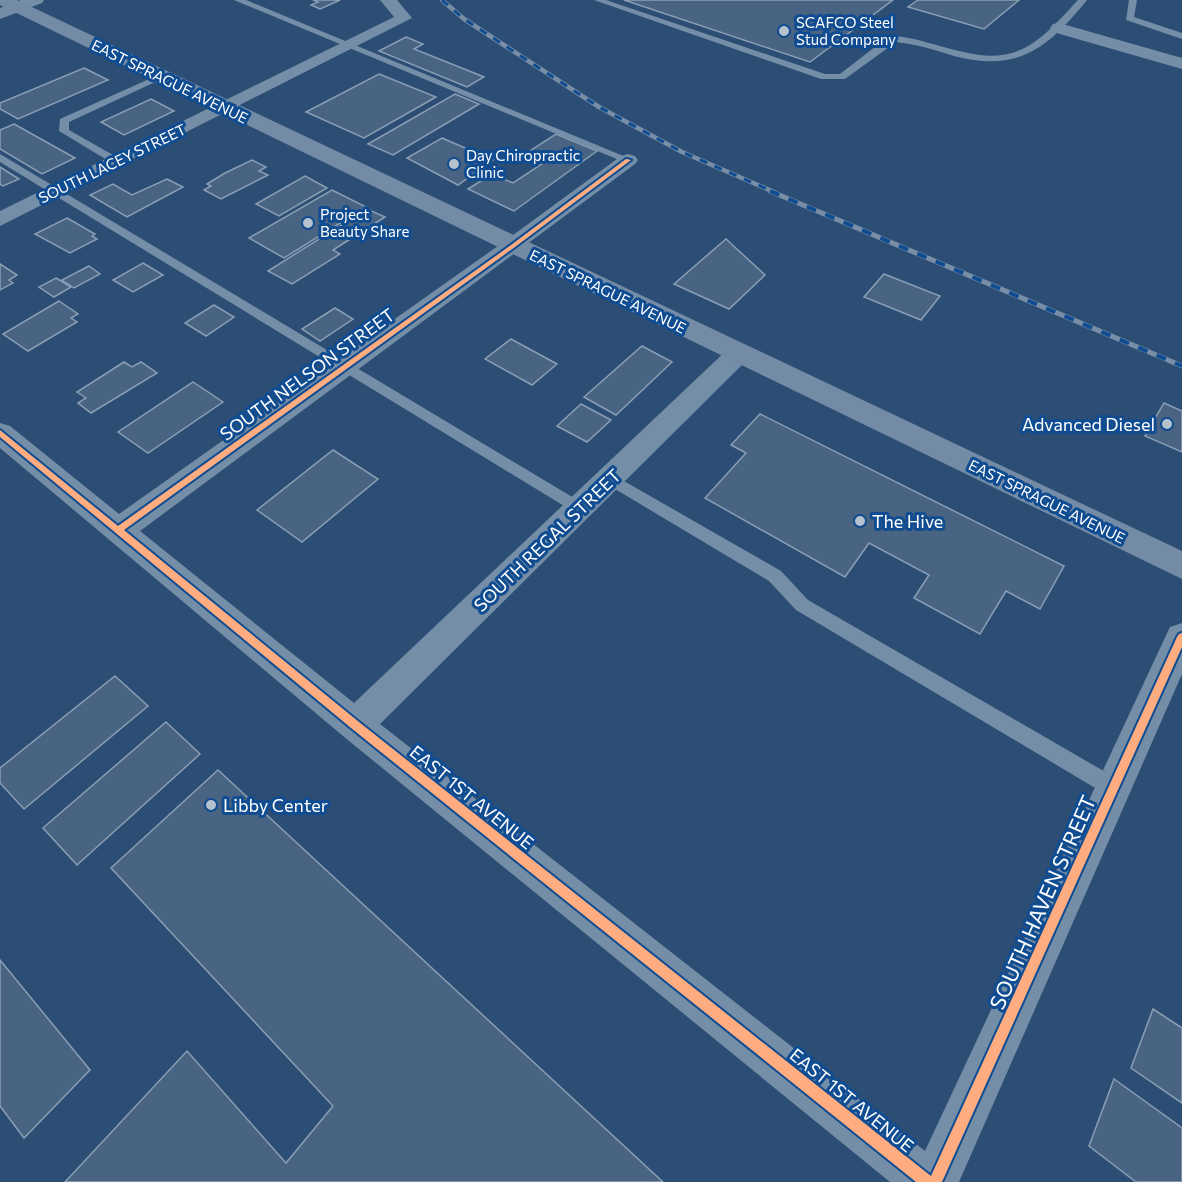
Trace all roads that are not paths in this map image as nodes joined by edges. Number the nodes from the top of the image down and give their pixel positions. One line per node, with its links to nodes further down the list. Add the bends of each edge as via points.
1 (238, 0): 9 (lane)
2 (388, 0): 9 (street, SOUTH LACEY STREET, via 404,18)
3 (598, 0): 7 (lane, via 824,77 837,78 895,39 1006,62 1017,59)
4 (1083, 0): 7 (lane)
5 (1133, 0): 8 (lane, via 1129,18)
6 (14, 5): 11 (main road, EAST SPRAGUE AVENUE)
7 (1059, 28): 10 (street)
8 (1182, 36)
9 (348, 46): 12 (street, SOUTH LACEY STREET); 14 (lane)
10 (1182, 64)
11 (161, 77): 12 (main road, EAST SPRAGUE AVENUE); 15 (lane, via 64,121 64,131)
12 (224, 108): 15 (street, SOUTH LACEY STREET); 18 (main road, EAST SPRAGUE AVENUE)
13 (0, 158): 16 (lane)
14 (628, 160): 18 (street, SOUTH NELSON STREET)
15 (116, 161): 16 (street, SOUTH LACEY STREET)
16 (56, 191): 17 (street, SOUTH LACEY STREET); 20 (lane)
17 (0, 219)
18 (513, 246): 19 (main road, EAST SPRAGUE AVENUE); 20 (street, SOUTH NELSON STREET)
19 (738, 354): 22 (street, SOUTH REGAL STREET); 25 (main road, EAST SPRAGUE AVENUE)
20 (345, 368): 23 (lane); 24 (street, SOUTH NELSON STREET)
21 (0, 433): 24 (street, EAST 1ST AVENUE)
22 (610, 479): 23 (street, SOUTH REGAL STREET); 28 (lane, via 776,576 802,605)
23 (579, 508): 27 (street, SOUTH REGAL STREET)
24 (120, 529): 27 (street, EAST 1ST AVENUE)
25 (1182, 566)
26 (1182, 637): 28 (street, SOUTH HAVEN STREET)
27 (355, 725): 29 (street, EAST 1ST AVENUE)
28 (1114, 788): 30 (street, SOUTH HAVEN STREET)
29 (927, 1182)
30 (935, 1182)

